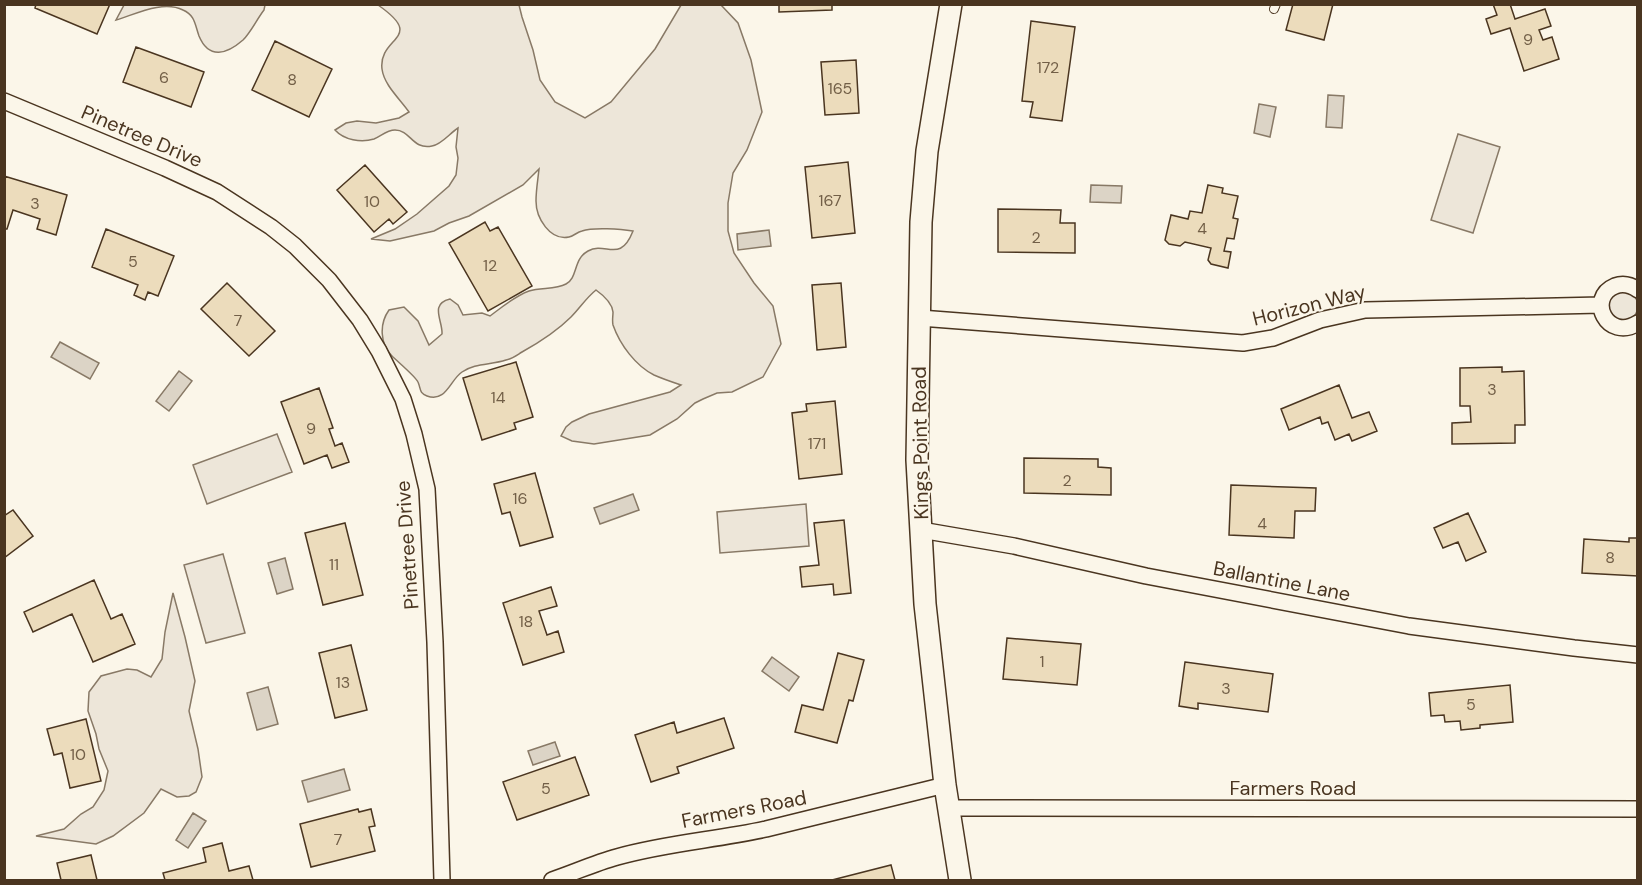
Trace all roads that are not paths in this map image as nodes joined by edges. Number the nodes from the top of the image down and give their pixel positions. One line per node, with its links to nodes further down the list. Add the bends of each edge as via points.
1 (951, 4): 5 (main road, Kings Point Road, via 927,152 921,222)
2 (4, 101): 12 (street, Pinetree Drive, via 207,187 271,227 329,280 379,351 403,399 426,489)
3 (1638, 290): 4 (street, via 1626,285 1612,287)
4 (1601, 304): 5 (street, Horizon Way, via 1365,310 1320,320 1273,338 1243,343); 6 (street, via 1610,324 1624,328)
5 (920, 318): 7 (main road, Kings Point Road, via 917,460)
6 (1638, 323)
7 (921, 530): 8 (street, Ballantine Lane, via 1409,626); 9 (main road, Kings Point Road)
8 (1638, 655)
9 (945, 785): 10 (main road, Kings Point Road); 13 (street, Farmers Road, via 766,829 615,857)
10 (948, 808): 11 (street, Farmers Road); 14 (main road, Kings Point Road)
11 (1638, 809)
12 (442, 880)
13 (552, 880)
14 (960, 880)

